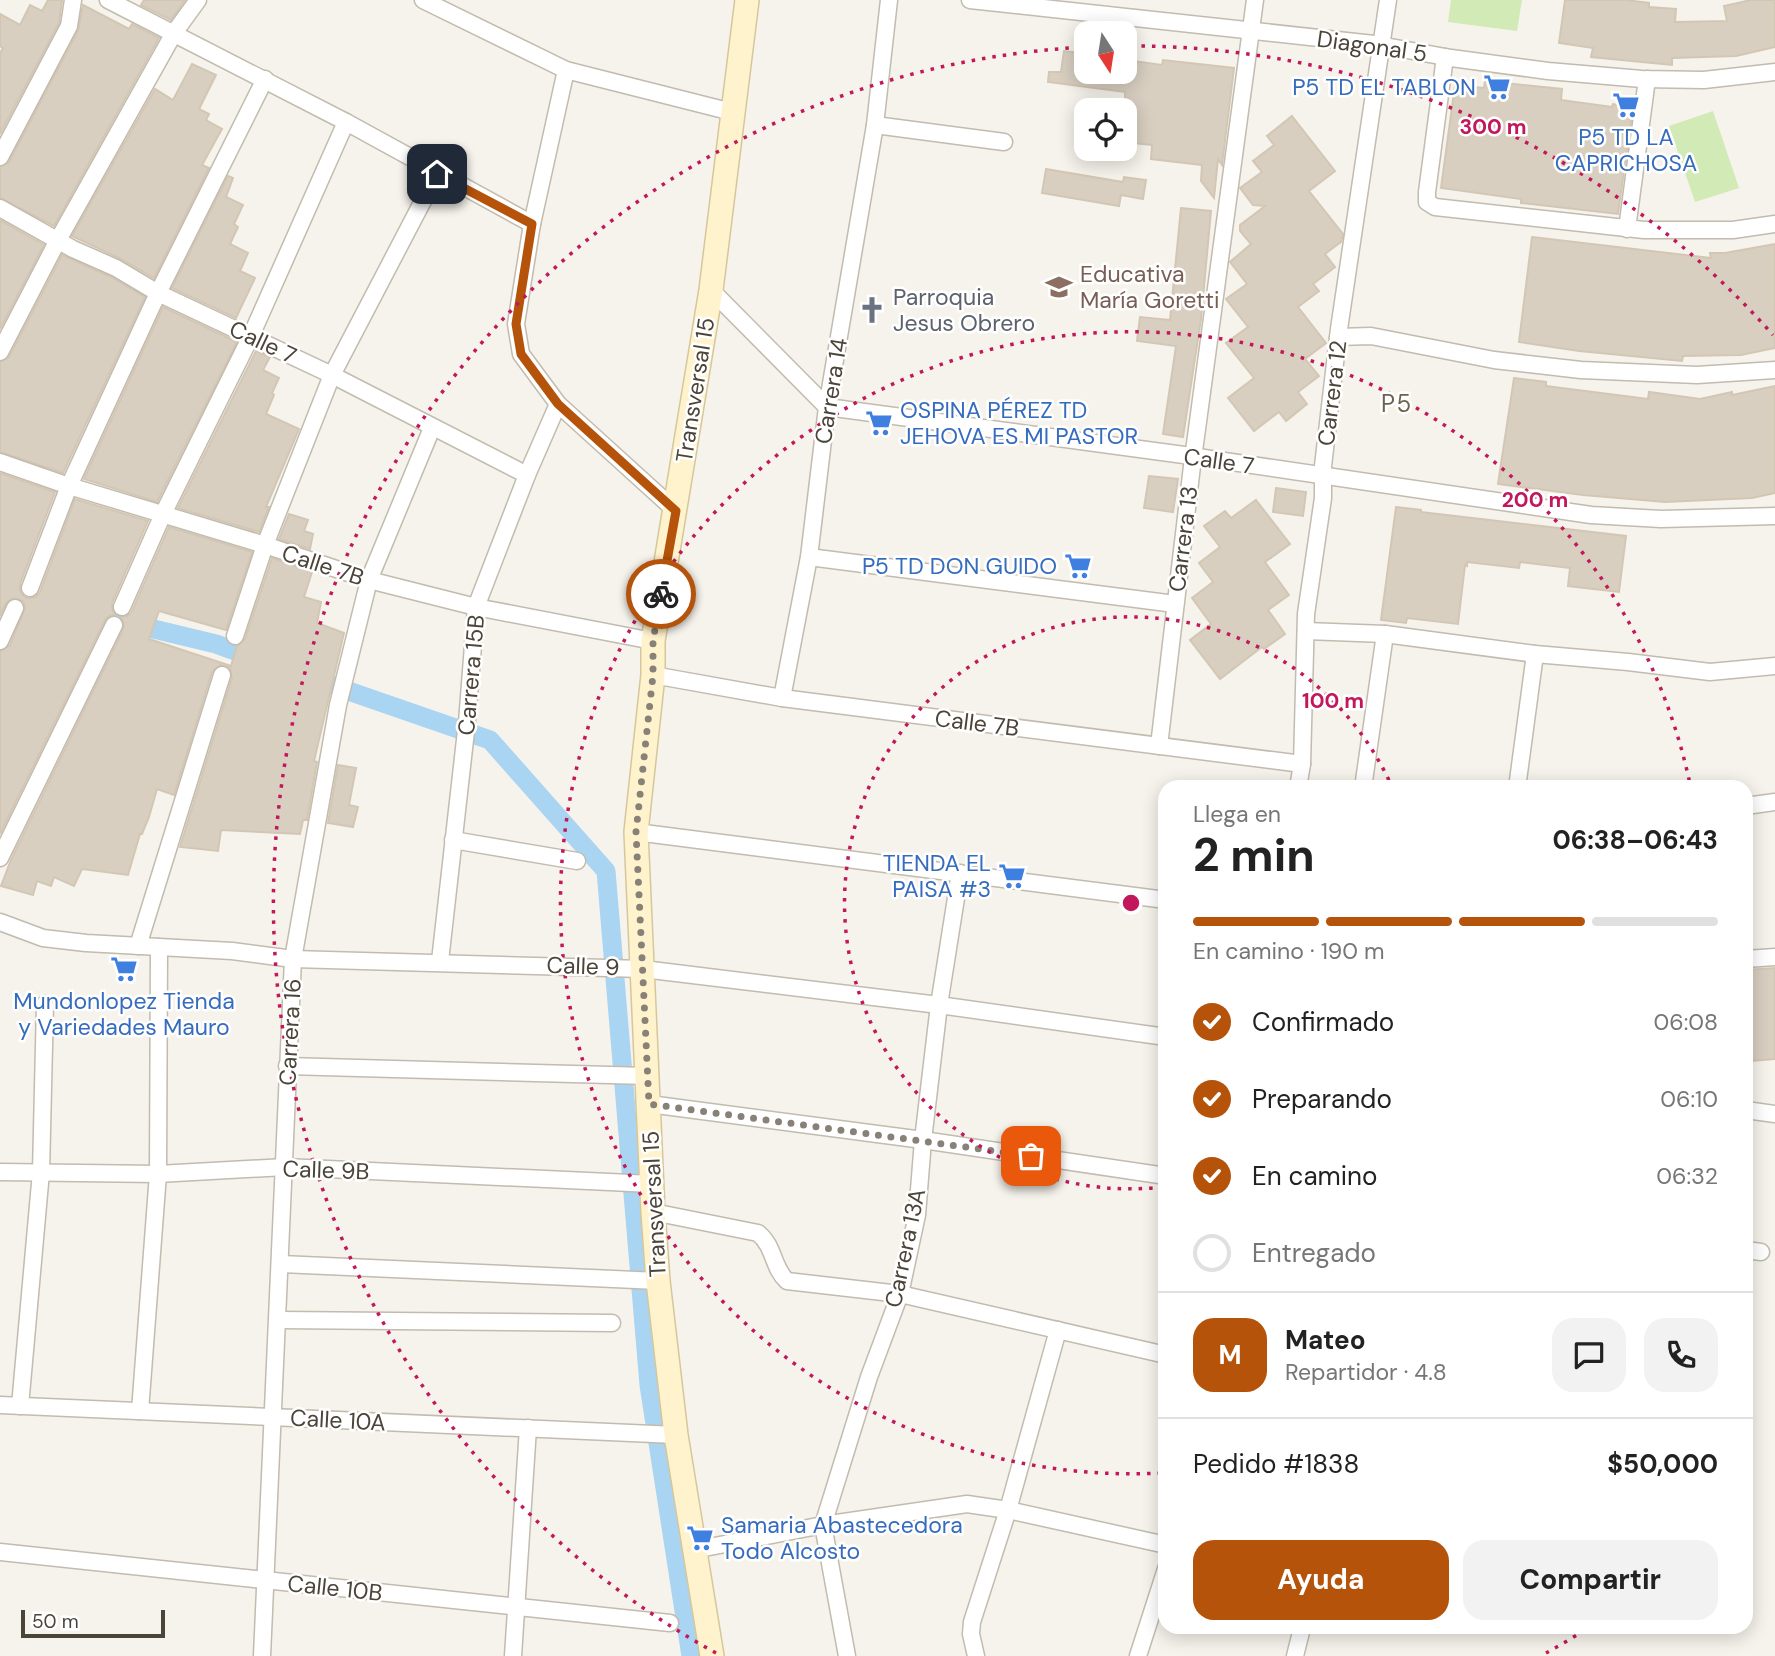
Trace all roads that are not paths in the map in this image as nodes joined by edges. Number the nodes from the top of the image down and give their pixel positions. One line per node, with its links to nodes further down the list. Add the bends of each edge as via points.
1 (73, 0): 22 (street, via 69,26)
2 (107, 0): 11 (street)
3 (198, 0): 11 (street)
4 (424, 0): 14 (street)
5 (747, 0): 18 (street, Transversal 15)
6 (889, 0): 20 (street, Carrera 14)
7 (970, 0): 10 (street, Diagonal 5)
8 (1255, 0): 10 (street, Carrera 13)
9 (1388, 0): 12 (street, Carrera 12)
10 (1251, 31): 12 (street, Diagonal 5); 39 (street, Carrera 13)
11 (174, 33): 16 (street); 28 (street)
12 (1383, 45): 13 (street, Diagonal 5); 32 (street, Carrera 12)
13 (1445, 57): 17 (street, Diagonal 5); 27 (street, via 1427,202 1435,207)
14 (566, 70): 18 (street); 25 (street)
15 (1775, 72): 17 (street, Diagonal 5)
16 (265, 79): 19 (street); 30 (street)
17 (1647, 79): 27 (street)
18 (732, 112): 29 (street, Transversal 15)
19 (346, 122): 23 (street); 31 (street)
20 (875, 125): 21 (street); 37 (street, Carrera 14)
21 (1004, 142)
22 (0, 156)
23 (437, 174): 25 (street); 35 (street)
24 (0, 208): 28 (street, Calle 7)
25 (532, 224): 36 (street, via 516,324 521,354)
26 (1775, 224): 27 (street, via 1689,232)
27 (1627, 229)
28 (58, 240): 30 (street, Calle 7); 33 (street)
29 (711, 290): 37 (street); 44 (street, Transversal 15)
30 (158, 293): 31 (street, Calle 7); 43 (street)
31 (251, 336): 35 (street, Calle 7); 45 (street)
32 (1338, 337): 34 (street, via 1371,336 1494,360 1581,370 1697,375); 42 (street, Carrera 12)
33 (0, 352)
34 (1775, 370)
35 (332, 375): 38 (street, Calle 7); 47 (street)
36 (558, 404): 41 (street, Carrera 15B); 44 (street)
37 (827, 407): 39 (street, Calle 7); 48 (street, Carrera 14)
38 (432, 428): 41 (street, Calle 7); 49 (street, Carrera 16)
39 (1194, 457): 42 (street, Calle 7); 51 (street, Carrera 13)
40 (0, 462): 43 (street, Calle 7B)
41 (527, 475): 53 (street, Carrera 15B)
42 (1322, 476): 46 (street, Calle 7, via 1638,519); 56 (street, Carrera 12)
43 (69, 486): 45 (street, Calle 7B); 50 (street)
44 (676, 511): 60 (street, Transversal 15)
45 (163, 514): 47 (street, Calle 7B); 52 (street)
46 (1775, 518)
47 (265, 545): 49 (street, Calle 7B); 58 (street)
48 (809, 557): 51 (street); 65 (street, Carrera 14)
49 (369, 580): 53 (street, Calle 7B); 83 (street, Carrera 16, via 338,705)
50 (30, 589)
51 (1175, 604): 66 (street, Carrera 13)
52 (122, 607)
53 (476, 607): 60 (street, Calle 7B); 74 (street, Carrera 15B)
54 (15, 608): 59 (street)
55 (114, 625): 75 (street)
56 (1306, 631): 57 (street); 67 (street, Carrera 12)
57 (1385, 634): 61 (street); 69 (street)
58 (235, 636)
59 (0, 641)
60 (653, 641): 64 (street, Transversal 15)
61 (1535, 654): 62 (street, via 1710,672); 70 (street)
62 (1775, 666)
63 (222, 675): 80 (street)
64 (653, 675): 65 (street, Calle 7B); 73 (street, Transversal 15)
65 (782, 698): 66 (street, Calle 7B)
66 (1159, 747): 67 (street, Calle 7B)
67 (1302, 764): 68 (street, Carrera 12)
68 (1299, 780)
69 (1364, 780)
70 (1518, 780)
71 (1775, 802): 72 (street)
72 (1753, 805)
73 (636, 832): 77 (street); 86 (street, Transversal 15)
74 (453, 840): 76 (street); 85 (street, Carrera 15B)
75 (0, 858)
76 (577, 861)
77 (960, 873): 78 (street); 88 (street, Carrera 13A)
78 (1158, 899)
79 (0, 922): 80 (street, Calle 9, via 43,938)
80 (138, 946): 81 (street, Calle 9)
81 (159, 947): 83 (street, Calle 9); 99 (street)
82 (1775, 957): 84 (street)
83 (293, 959): 85 (street, Calle 9); 90 (street, Carrera 16)
84 (1753, 959)
85 (440, 961): 86 (street, Calle 9)
86 (636, 969): 88 (street, Calle 9); 91 (street, Transversal 15)
87 (45, 1004): 98 (street)
88 (939, 1005): 89 (street, Calle 9); 95 (street, Carrera 13A)
89 (1158, 1036)
90 (288, 1066): 91 (street); 96 (street, Carrera 16)
91 (639, 1075): 92 (street, Transversal 15)
92 (649, 1104): 95 (street); 101 (street, Transversal 15)
93 (1753, 1111): 94 (street)
94 (1775, 1114)
95 (923, 1140): 100 (street); 105 (street, Carrera 13A, via 917,1215)
96 (285, 1167): 99 (street, Calle 9B); 101 (street, Calle 9B); 103 (street, Carrera 16)
97 (0, 1172): 98 (street, Calle 9B)
98 (41, 1172): 99 (street, Calle 9B); 111 (street)
99 (158, 1174): 112 (street)
100 (1158, 1175)
101 (639, 1184): 102 (street, Transversal 15)
102 (653, 1212): 104 (street, Transversal 15); 105 (street, via 758,1233 767,1240 780,1275 787,1281)
103 (281, 1264): 104 (street); 106 (street, Carrera 16)
104 (646, 1281): 115 (street, Transversal 15)
105 (900, 1294): 108 (street); 117 (street, Carrera 13A)
106 (278, 1320): 107 (street); 113 (street, Carrera 16)
107 (612, 1323)
108 (1058, 1330): 109 (street); 116 (street)
109 (1158, 1353)
110 (0, 1405): 111 (street, Calle 10A)
111 (20, 1406): 112 (street, Calle 10A)
112 (140, 1411): 113 (street, Calle 10A)
113 (271, 1416): 114 (street, Calle 10A); 121 (street, Carrera 16)
114 (528, 1428): 115 (street, Calle 10A); 123 (street)
115 (672, 1435): 119 (street, Transversal 15)
116 (1008, 1510): 117 (street, via 967,1504); 118 (street); 130 (street, via 972,1622)
117 (823, 1525): 119 (street); 129 (street, Carrera 13A)
118 (1158, 1543)
119 (694, 1550): 128 (street, Transversal 15)
120 (0, 1552): 121 (street, Calle 10B)
121 (266, 1580): 123 (street, Calle 10B); 126 (street, Carrera 16)
122 (1158, 1594): 131 (street)
123 (516, 1606): 124 (street, Calle 10B); 127 (street)
124 (670, 1623)
125 (1300, 1634): 132 (street)
126 (262, 1656)
127 (513, 1656)
128 (712, 1656)
129 (846, 1656)
130 (976, 1656)
131 (1138, 1656)
132 (1294, 1656)

